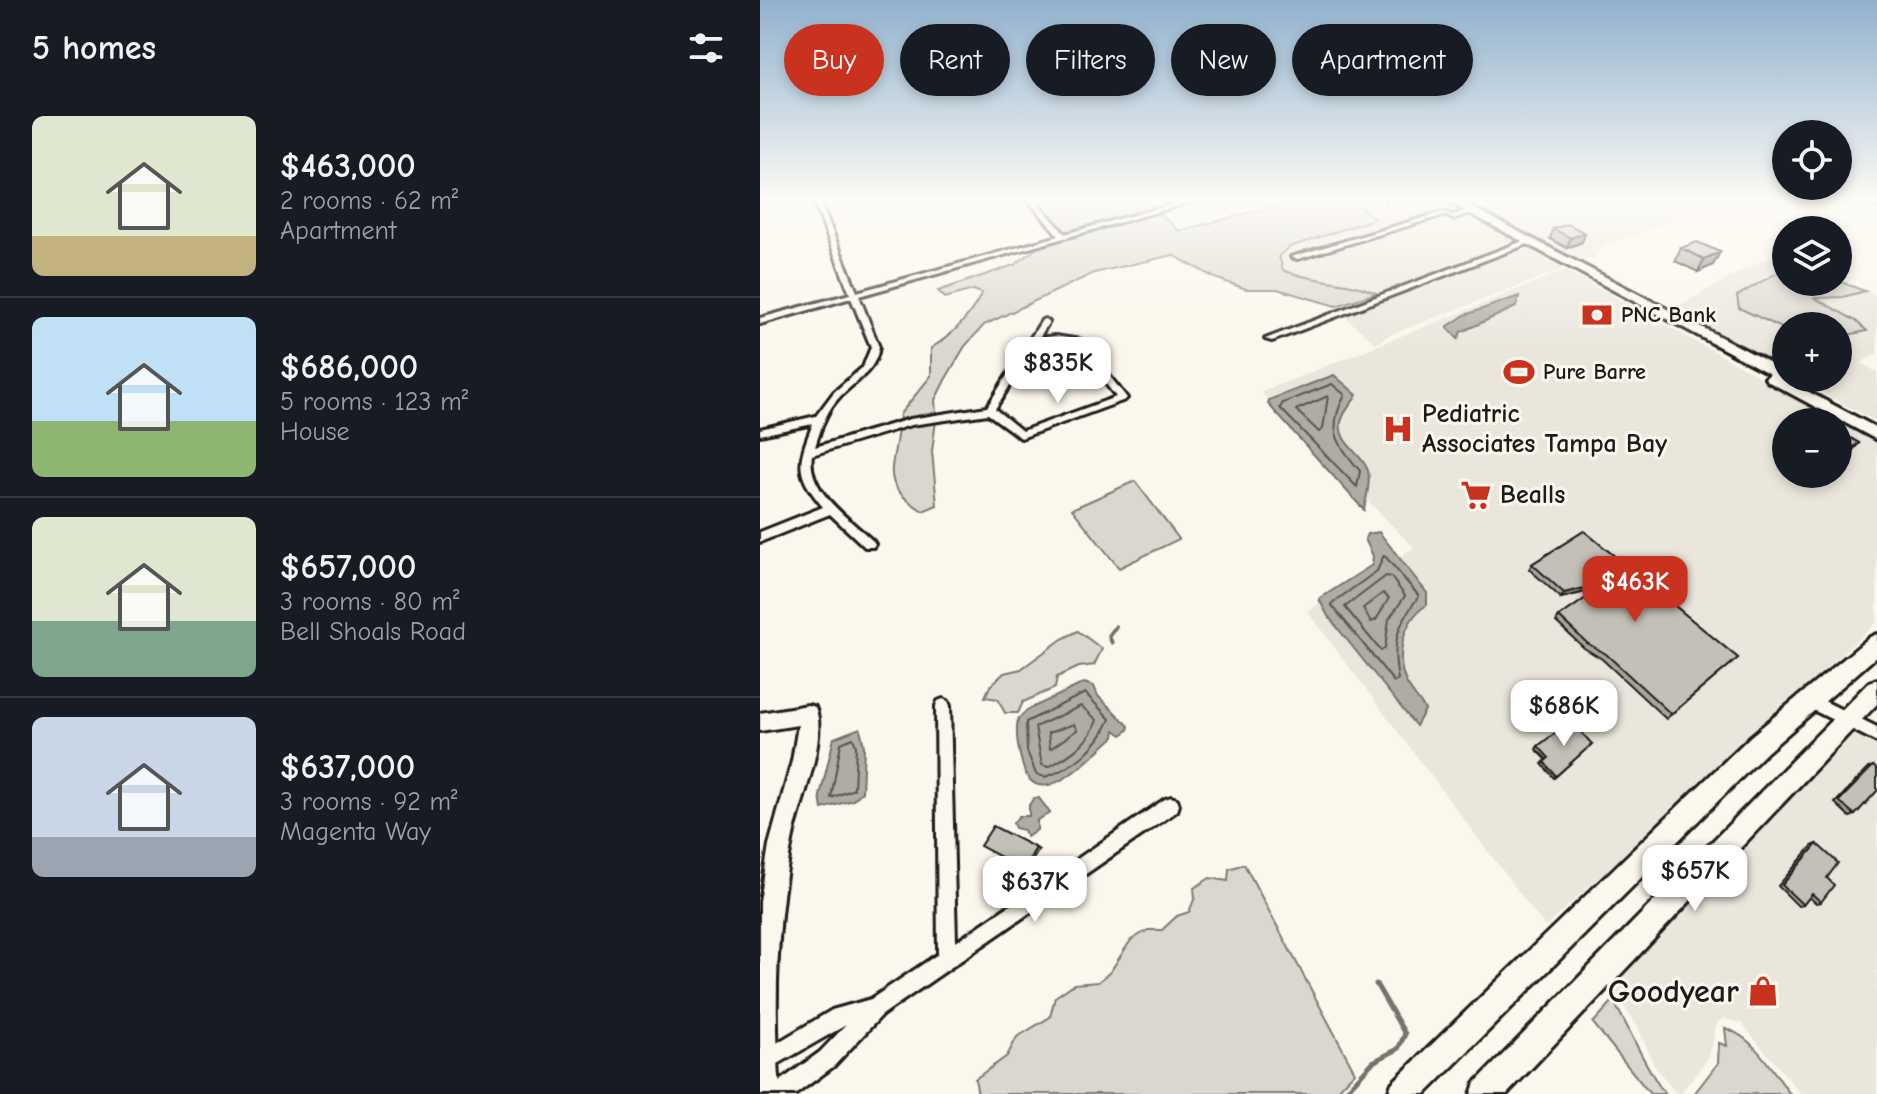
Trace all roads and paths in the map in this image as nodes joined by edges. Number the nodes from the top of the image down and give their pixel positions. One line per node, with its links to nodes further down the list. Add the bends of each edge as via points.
1 (836, 250): 8 (street)
2 (1008, 250): 8 (street)
3 (1319, 250): 6 (street)
4 (1507, 250): 11 (street)
5 (1544, 250): 7 (main road)
6 (1295, 257)
7 (1564, 261): 13 (main road); 19 (main road)
8 (853, 293): 9 (street); 16 (street, via 875,347 874,359)
9 (760, 321)
10 (1045, 322): 12 (street)
11 (1269, 339)
12 (1031, 342): 15 (street); 15 (street, via 1078,342 1122,398 1021,435)
13 (1772, 369)
14 (1815, 392): 17 (main road)
15 (990, 410): 20 (street, via 910,422)
16 (819, 419): 18 (street); 20 (street)
17 (1877, 425)
18 (760, 432)
19 (1877, 435)
20 (807, 453): 21 (street, via 806,472)
21 (831, 509): 22 (street); 23 (street)
22 (760, 537)
23 (869, 544)
24 (1877, 643): 26 (main road)
25 (1877, 689): 28 (main road)
26 (1810, 701): 28 (street); 37 (main road, via 1623,874)
27 (943, 706): 32 (street)
28 (1847, 721): 30 (street); 38 (main road)
29 (760, 722): 34 (street, via 808,714 771,912)
30 (1877, 735)
31 (1171, 805): 32 (street)
32 (947, 959): 33 (street)
33 (875, 1008): 34 (street, via 832,1021); 36 (street, via 827,1059)
34 (764, 1063): 35 (street)
35 (766, 1094)
36 (779, 1094)
37 (1403, 1094)
38 (1486, 1094)

